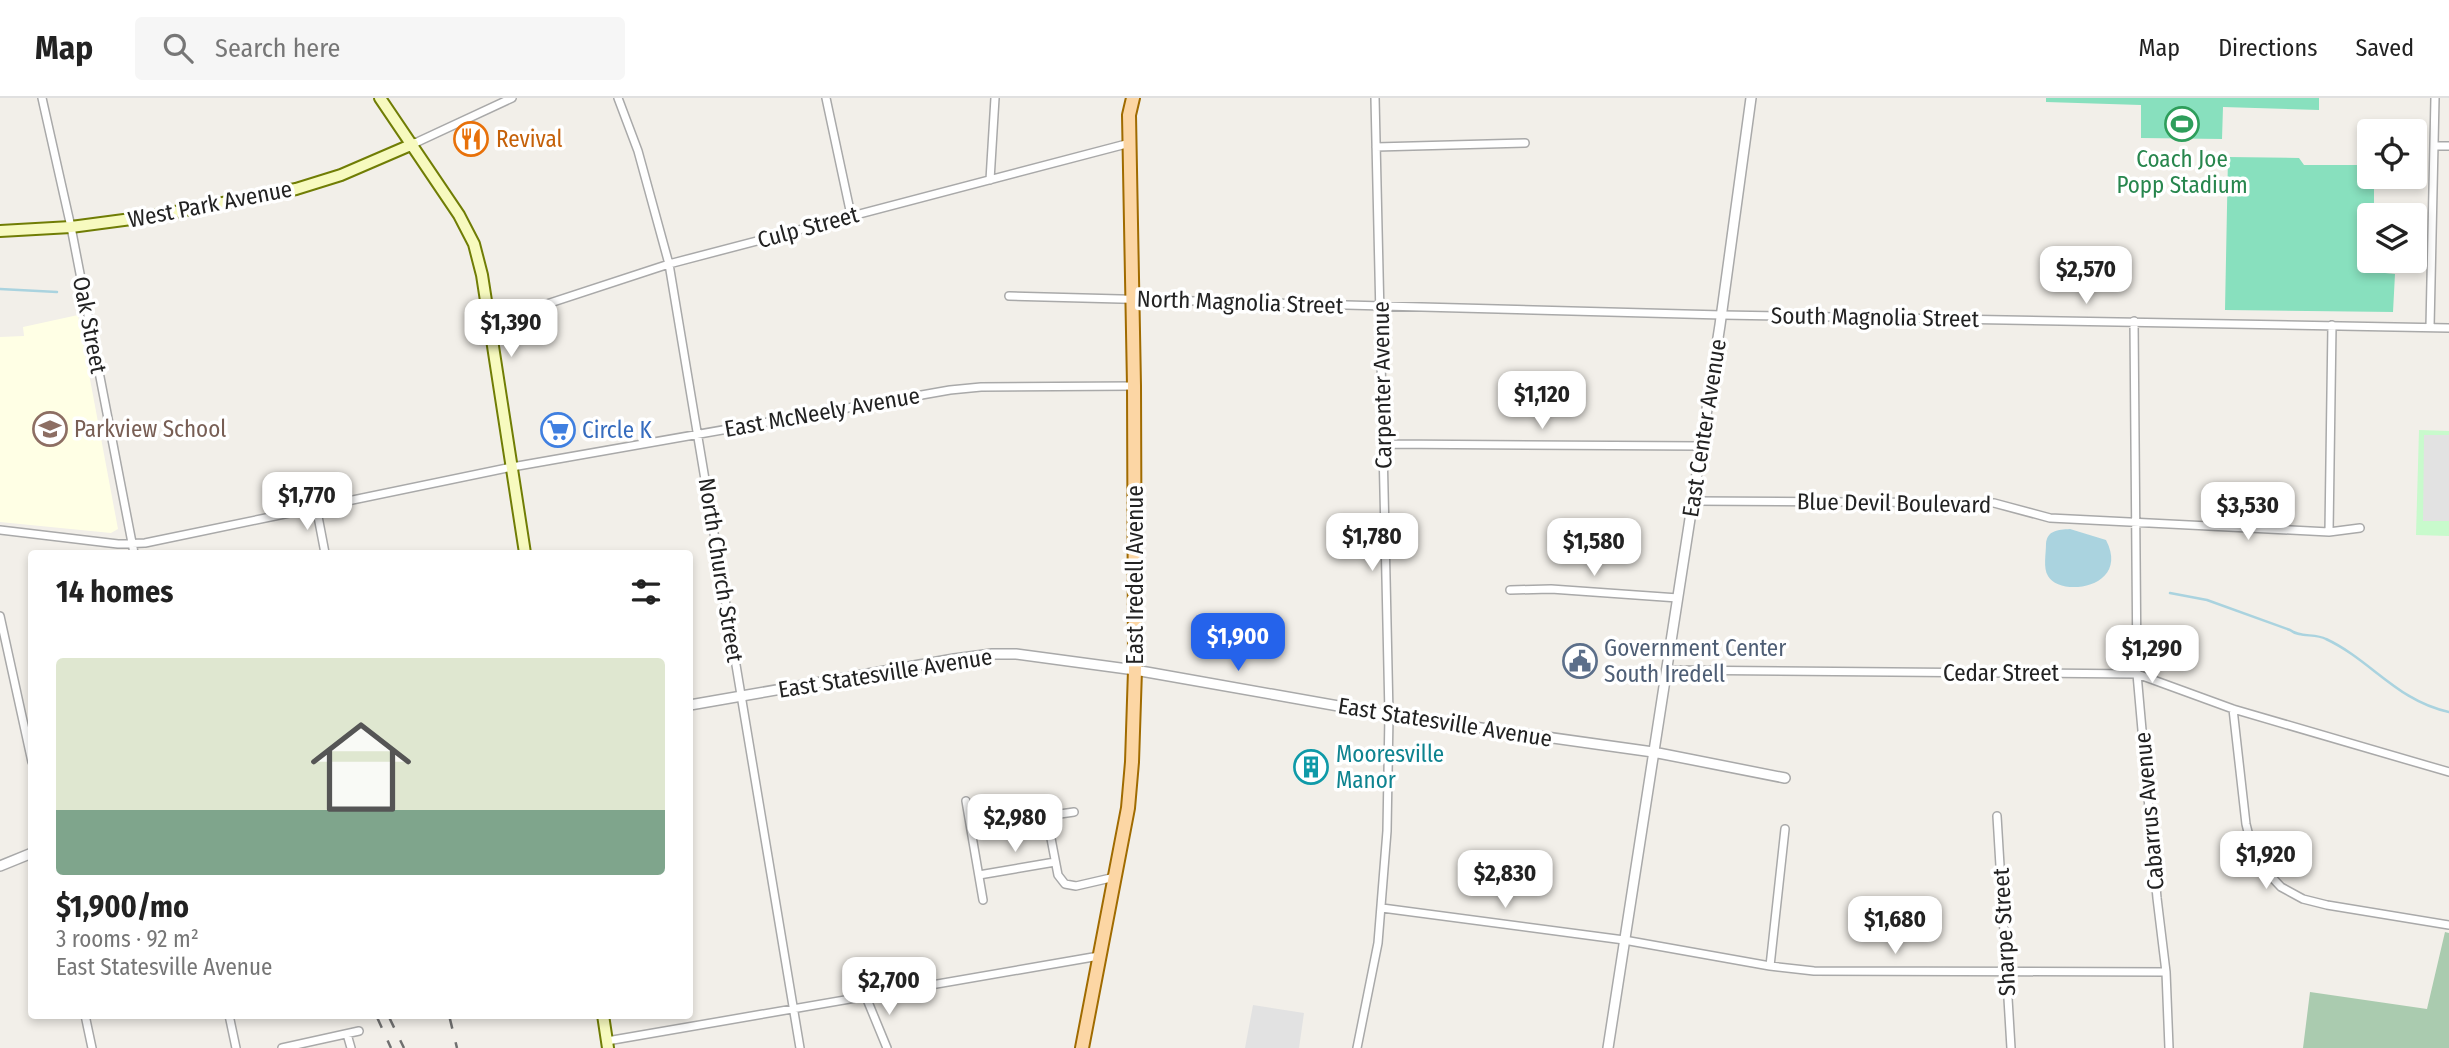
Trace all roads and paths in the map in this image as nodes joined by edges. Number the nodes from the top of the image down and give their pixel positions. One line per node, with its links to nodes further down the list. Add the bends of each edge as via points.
1 (42, 98): 19 (street, Oak Street)
2 (380, 98): 13 (main road)
3 (512, 98): 13 (street)
4 (618, 98): 21 (street, North Church Street, via 639,151)
5 (826, 98): 18 (street)
6 (995, 98): 17 (street)
7 (1133, 98): 11 (main road, East Iredell Avenue)
8 (1375, 98): 16 (street, Carpenter Avenue)
9 (1751, 98): 25 (street, East Center Avenue)
10 (2435, 98): 14 (street)
11 (1130, 143): 17 (street, Culp Street); 23 (main road, East Iredell Avenue)
12 (1525, 143): 16 (street)
13 (413, 144): 19 (main road, West Park Avenue, via 296,189 205,208); 27 (main road, via 474,244)
14 (2434, 146): 15 (street); 29 (street)
15 (2449, 146)
16 (1376, 147): 24 (street, Carpenter Avenue)
17 (990, 180): 18 (street, Culp Street)
18 (851, 215): 21 (street, Culp Street)
19 (71, 227): 20 (main road, West Park Avenue); 42 (street, Oak Street)
20 (0, 231)
21 (669, 264): 27 (street, Culp Street); 32 (street, North Church Street)
22 (1010, 296): 23 (street, North Magnolia Street)
23 (1133, 298): 24 (street, North Magnolia Street); 31 (main road, East Iredell Avenue)
24 (1380, 306): 25 (street, North Magnolia Street); 33 (street, Carpenter Avenue)
25 (1722, 315): 26 (street, South Magnolia Street); 34 (street, East Center Avenue)
26 (2134, 321): 28 (street, South Magnolia Street); 38 (street, Cabarrus Avenue)
27 (489, 323): 35 (main road)
28 (2332, 325): 29 (street, South Magnolia Street); 41 (street)
29 (2430, 327): 30 (street, South Magnolia Street)
30 (2449, 328)
31 (1134, 386): 32 (street, East McNeely Avenue, via 950,390); 49 (main road, East Iredell Avenue)
32 (699, 434): 35 (street, East McNeely Avenue); 52 (street, North Church Street)
33 (1383, 444): 34 (street); 55 (street, Carpenter Avenue)
34 (1701, 446): 36 (street, East Center Avenue)
35 (512, 467): 37 (street, East McNeely Avenue); 45 (main road)
36 (1693, 502): 38 (street, Blue Devil Boulevard, via 1994,503 2050,518); 47 (street, East Center Avenue)
37 (316, 506): 42 (street, East McNeely Avenue); 44 (street)
38 (2135, 522): 41 (street, Blue Devil Boulevard); 51 (street, Cabarrus Avenue)
39 (2360, 528): 41 (street, Blue Devil Boulevard)
40 (0, 530): 42 (street, East McNeely Avenue)
41 (2329, 532)
42 (132, 544): 43 (street, Oak Street)
43 (133, 550)
44 (324, 550)
45 (525, 550)
46 (1510, 590): 47 (street)
47 (1678, 598): 50 (street, East Center Avenue)
48 (0, 616): 56 (street)
49 (1135, 670): 52 (street, East Statesville Avenue, via 992,654); 55 (street, East Statesville Avenue); 68 (main road, East Iredell Avenue, via 1128,808)
50 (1666, 670): 51 (street, Cedar Street); 57 (street, East Center Avenue)
51 (2137, 674): 54 (street, Cedar Street); 76 (street, Cabarrus Avenue)
52 (741, 696): 53 (street, East Statesville Avenue); 78 (street, North Church Street)
53 (693, 704)
54 (2233, 709): 58 (street, Cedar Street); 71 (street, via 2252,848 2281,887 2327,905)
55 (1389, 715): 57 (street, East Statesville Avenue); 70 (street, Carpenter Avenue)
56 (28, 744)
57 (1653, 752): 59 (street, East Statesville Avenue); 72 (street, East Center Avenue)
58 (2448, 771)
59 (1785, 778)
60 (966, 801): 67 (street)
61 (1074, 812): 65 (street, via 1052,819 1049,828)
62 (1997, 817): 75 (street, Sharpe Street)
63 (1784, 829): 74 (street)
64 (28, 855): 66 (street)
65 (1055, 862): 67 (street); 68 (street, via 1065,884)
66 (0, 866)
67 (979, 874): 69 (street)
68 (1116, 877): 73 (main road, East Iredell Avenue)
69 (983, 900)
70 (1382, 908): 72 (street); 92 (street, Carpenter Avenue)
71 (2449, 925)
72 (1624, 940): 74 (street); 93 (street, East Center Avenue)
73 (1100, 956): 77 (street); 91 (main road, East Iredell Avenue)
74 (1770, 966): 75 (street, via 1814,971)
75 (2006, 971): 76 (street); 94 (street, Sharpe Street)
76 (2166, 972): 95 (street, Cabarrus Avenue)
77 (866, 997): 78 (street); 90 (street)
78 (793, 1009): 84 (street); 89 (street, North Church Street)
79 (86, 1019): 85 (street)
80 (230, 1019): 86 (street)
81 (604, 1019): 84 (main road)
82 (359, 1031): 83 (street)
83 (347, 1034): 87 (street); 88 (street)
84 (608, 1045)
85 (92, 1048)
86 (236, 1048)
87 (282, 1048)
88 (351, 1048)
89 (800, 1048)
90 (887, 1048)
91 (1082, 1048)
92 (1357, 1048)
93 (1608, 1048)
94 (2011, 1048)
95 (2169, 1048)

